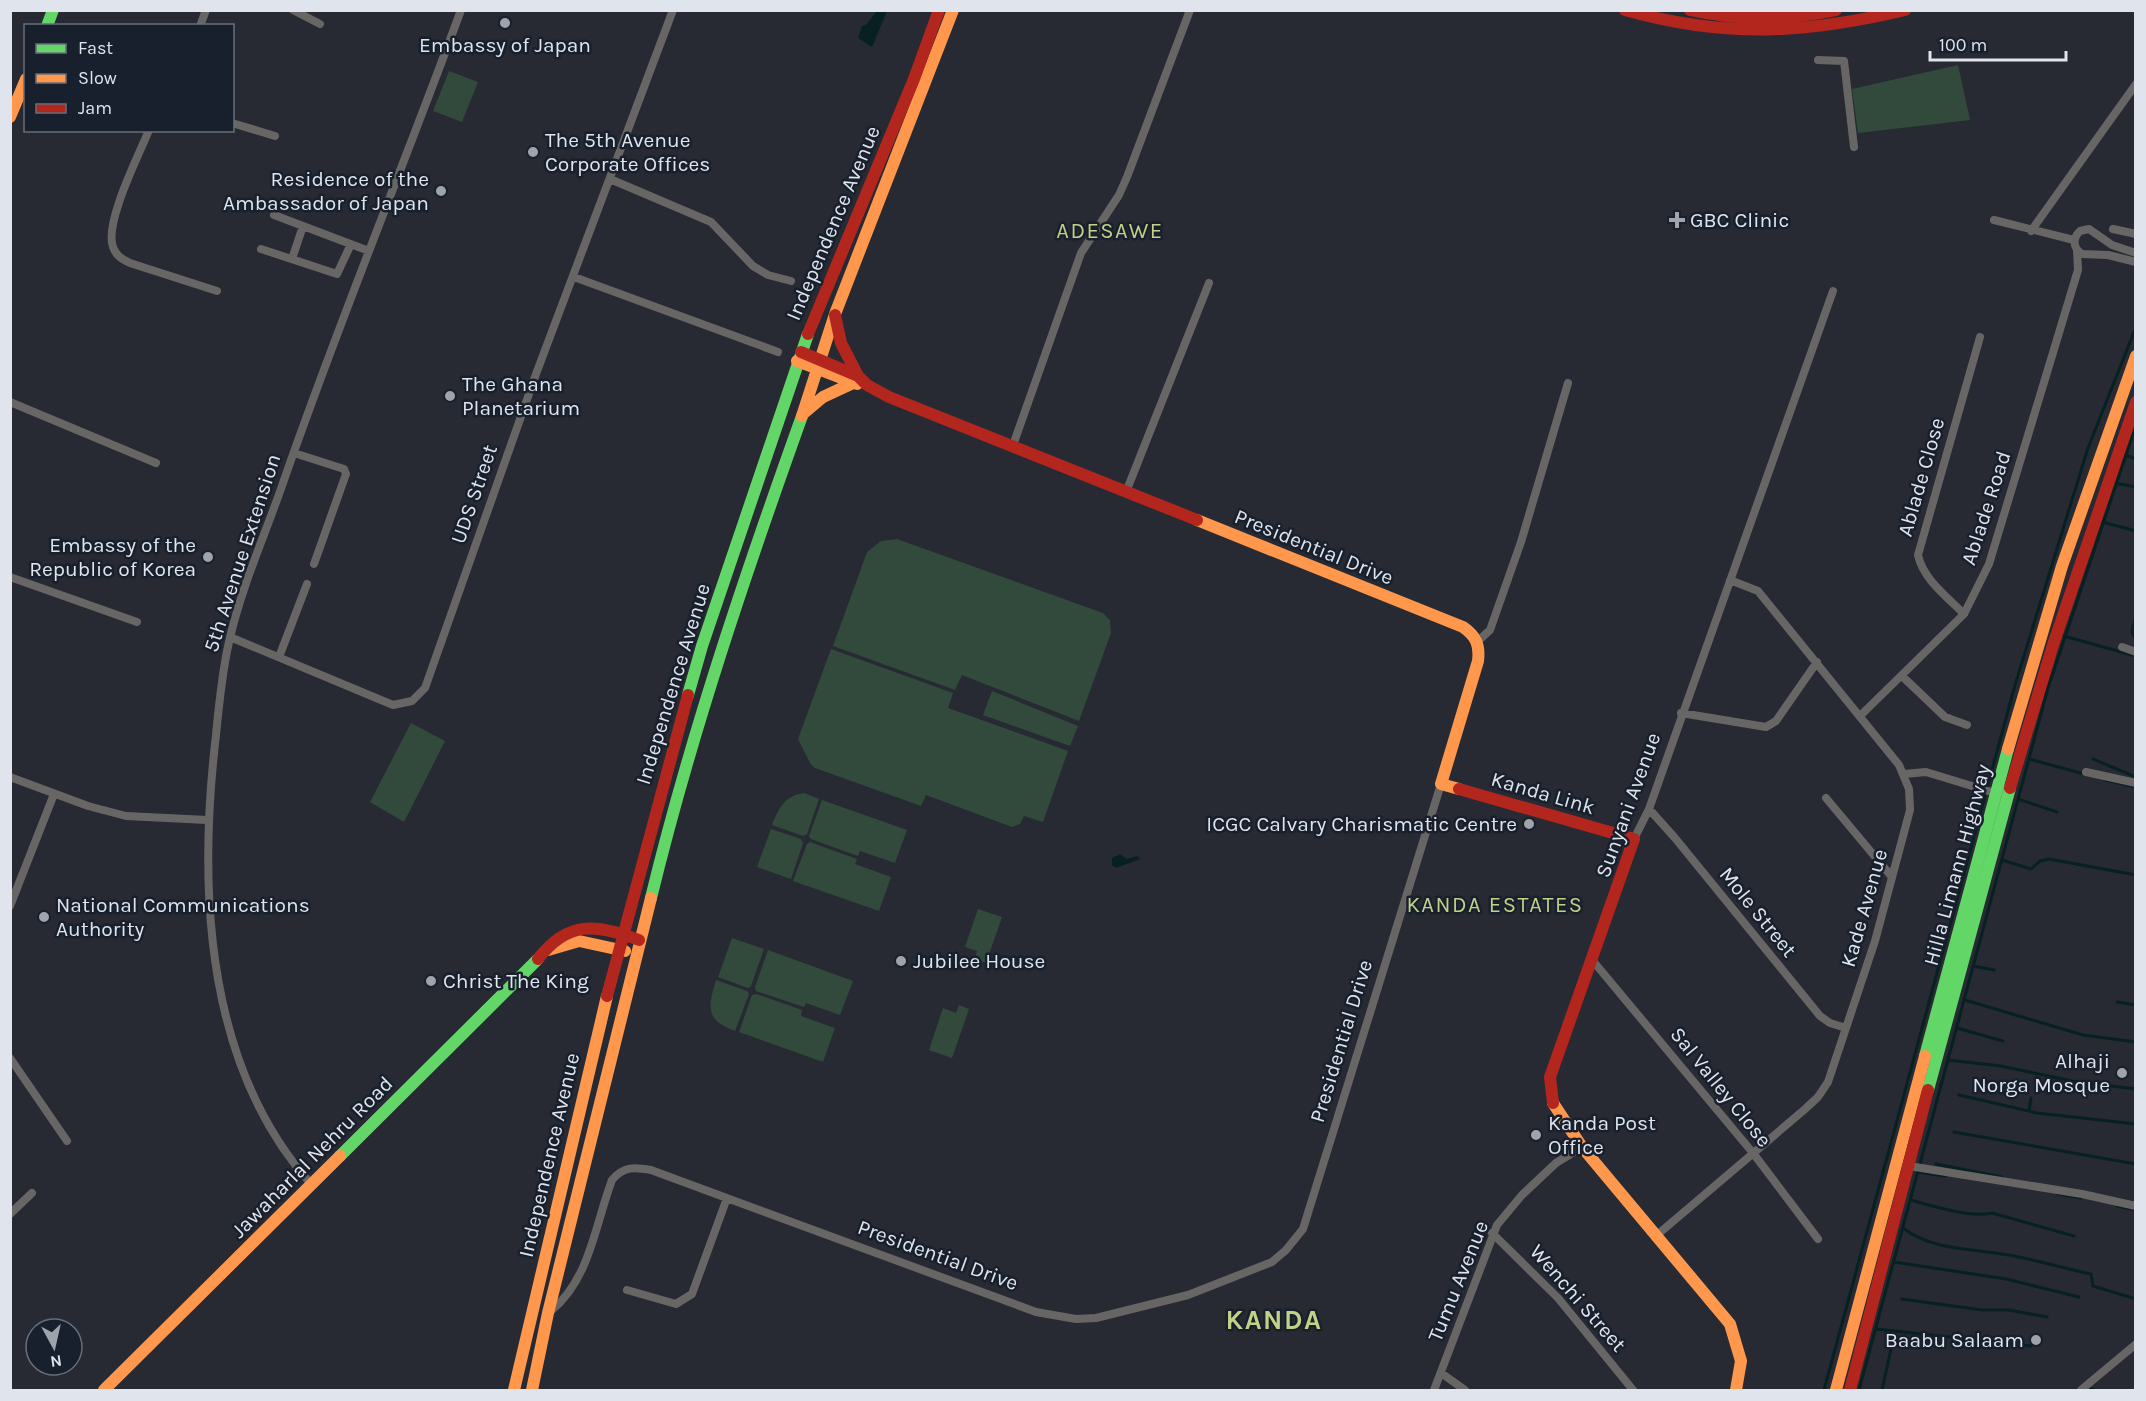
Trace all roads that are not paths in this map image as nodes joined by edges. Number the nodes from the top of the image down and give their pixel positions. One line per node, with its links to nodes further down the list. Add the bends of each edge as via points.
1 (293, 10): 13 (street)
2 (461, 10): 34 (street, 5th Avenue Extension)
3 (673, 10): 23 (street, UDS Street)
4 (928, 10): 15 (main road, via 920,33)
5 (939, 10): 15 (main road, Independence Avenue)
6 (953, 10): 15 (main road, Independence Avenue)
7 (963, 10): 15 (main road, via 950,45)
8 (1190, 10): 56 (street, via 1119,195 1081,253)
9 (1625, 10): 12 (main road, via 1692,29 1756,34 1814,30)
10 (1690, 10): 11 (main road, via 1737,17 1786,17)
11 (1836, 10)
12 (1905, 10)
13 (320, 24)
14 (1818, 60): 22 (street, via 1844,60)
15 (920, 81): 45 (main road, Independence Avenue); 48 (main road, Independence Avenue)
16 (24, 84): 18 (main road)
17 (2136, 84): 28 (street)
18 (10, 117)
19 (234, 124): 21 (street)
20 (148, 132): 43 (street, via 113,225 113,247 120,258 130,263)
21 (275, 136)
22 (1854, 147)
23 (610, 179): 40 (street, UDS Street); 41 (street, via 711,222 753,266)
24 (274, 215): 26 (street)
25 (1994, 220): 28 (street)
26 (303, 226): 31 (street); 37 (street)
27 (2113, 229): 29 (street)
28 (2031, 231): 30 (street)
29 (2136, 234)
30 (2074, 240): 33 (street, Ablade Road); 35 (street, via 2080,231 2089,229 2112,245)
31 (351, 244): 34 (street); 37 (street, via 337,274)
32 (261, 249): 37 (street)
33 (2077, 250): 36 (street); 39 (street, Ablade Road)
34 (369, 251): 57 (street, 5th Avenue Extension)
35 (2136, 253)
36 (2093, 255): 38 (street); 39 (street, Ablade Road)
37 (292, 259)
38 (2136, 262)
39 (2078, 270): 64 (street, Ablade Road, via 1989,564)
40 (574, 277): 47 (street); 70 (street, UDS Street, via 425,688 412,701 393,705)
41 (791, 281)
42 (1209, 283): 59 (street)
43 (218, 291)
44 (1833, 291): 62 (street, Sunyani Avenue)
45 (835, 314): 50 (main road, Independence Avenue); 51 (main road)
46 (1980, 337): 64 (street, Ablade Close, via 1918,555 1929,578)
47 (778, 352)
48 (799, 356): 50 (main road, Presidential Drive); 89 (main road, Independence Avenue, via 702,646)
49 (2136, 356): 81 (main road, Hilla Limann Highway, via 2062,566)
50 (819, 363): 51 (main road, Presidential Drive); 55 (main road, Independence Avenue)
51 (855, 379): 55 (main road); 56 (main road, Presidential Drive)
52 (1568, 383): 67 (street, via 1521,542 1490,630)
53 (10, 402): 58 (street)
54 (2136, 402): 100 (main road, Hilla Limann Highway, via 2075,575 2002,820)
55 (803, 413): 90 (main road, Independence Avenue, via 731,618 675,800)
56 (1012, 448): 59 (main road, Presidential Drive)
57 (294, 453): 60 (street, via 344,469 346,474); 66 (street, 5th Avenue Extension)
58 (156, 463)
59 (1126, 492): 67 (main road, Presidential Drive, via 1463,627)
60 (314, 564)
61 (10, 577): 65 (street)
62 (1730, 580): 71 (street, Kade Avenue, via 1758,591); 73 (street, Sunyani Avenue)
63 (307, 584): 70 (street)
64 (1964, 614): 72 (street, Ablade Road)
65 (137, 622)
66 (230, 637): 70 (street, UDS Street); 85 (street, 5th Avenue Extension)
67 (1478, 641): 80 (main road, Presidential Drive, via 1478,661)
68 (2122, 647): 69 (street)
69 (2136, 652)
70 (279, 657)
71 (1816, 662): 73 (street, via 1776,721 1766,727); 74 (street, Kade Avenue)
72 (1902, 676): 74 (street, Ablade Road); 75 (street, via 1945,717)
73 (1681, 713): 84 (street, Sunyani Avenue)
74 (1860, 716): 77 (street, Kade Avenue)
75 (1967, 725)
76 (2086, 772): 79 (street)
77 (1904, 774): 81 (street, via 1926,772); 87 (street, Kade Avenue, via 1910,810)
78 (10, 777): 82 (street)
79 (2136, 783)
80 (1442, 784): 86 (main road, Kanda Link); 103 (street, Presidential Drive, via 1303,1229 1272,1262 1188,1294 1096,1318 1076,1319 1036,1312)
81 (1995, 793): 120 (main road, Hilla Limann Highway)
82 (54, 794): 85 (street, via 126,816); 88 (street)
83 (1826, 798): 87 (street)
84 (1649, 809): 86 (street, Sunyani Avenue); 95 (street, Mole Street, via 1820,1016)
85 (207, 820): 101 (street, 5th Avenue Extension, via 216,976 239,1058 273,1131 290,1160)
86 (1634, 839): 94 (main road, Sunyani Avenue)
87 (1892, 877): 95 (street, Kade Avenue)
88 (10, 906)
89 (622, 934): 90 (main road, Jawaharlal Nehru Road); 91 (main road, Independence Avenue); 92 (main road, Jawaharlal Nehru Road, via 571,932 556,937)
90 (639, 940): 93 (main road, Independence Avenue)
91 (618, 949): 92 (main road, Jawaharlal Nehru Road, via 579,941); 93 (main road, Jawaharlal Nehru Road); 114 (main road, Independence Avenue)
92 (548, 950): 101 (main road, Jawaharlal Nehru Road)
93 (636, 953): 110 (main road, Independence Avenue)
94 (1593, 961): 98 (main road, Sunyani Avenue, via 1549,1083 1552,1103); 99 (street, Sal Valley Close)
95 (1846, 1028): 99 (street, Kade Avenue, via 1834,1066 1818,1097)
96 (10, 1058): 97 (street)
97 (67, 1141)
98 (1582, 1147): 106 (street, Tumu Avenue, via 1556,1163); 107 (main road, Sunyani Avenue)
99 (1753, 1153): 107 (street, Kade Avenue); 108 (street, Sal Valley Close)
100 (1909, 1166): 104 (street); 121 (main road, Hilla Limann Highway)
101 (311, 1184): 113 (main road, Jawaharlal Nehru Road)
102 (32, 1193): 105 (street)
103 (727, 1198): 109 (street, via 692,1294 676,1304); 110 (street, Presidential Drive, via 651,1170 630,1167 618,1173 612,1180 578,1281)
104 (2136, 1206)
105 (10, 1214)
106 (1492, 1233): 112 (street, Tumu Avenue); 118 (street, Wenchi Street, via 1558,1298)
107 (1657, 1235): 119 (main road, Sunyani Avenue, via 1730,1324 1740,1361)
108 (1818, 1239)
109 (627, 1290)
110 (548, 1313): 115 (main road, Independence Avenue)
111 (2136, 1344): 122 (street)
112 (1441, 1374): 116 (street, Tumu Avenue); 117 (street)
113 (104, 1390)
114 (514, 1390)
115 (532, 1390)
116 (1434, 1390)
117 (1465, 1390)
118 (1633, 1390)
119 (1736, 1390)
120 (1836, 1390)
121 (1850, 1390)
122 (2081, 1390)

